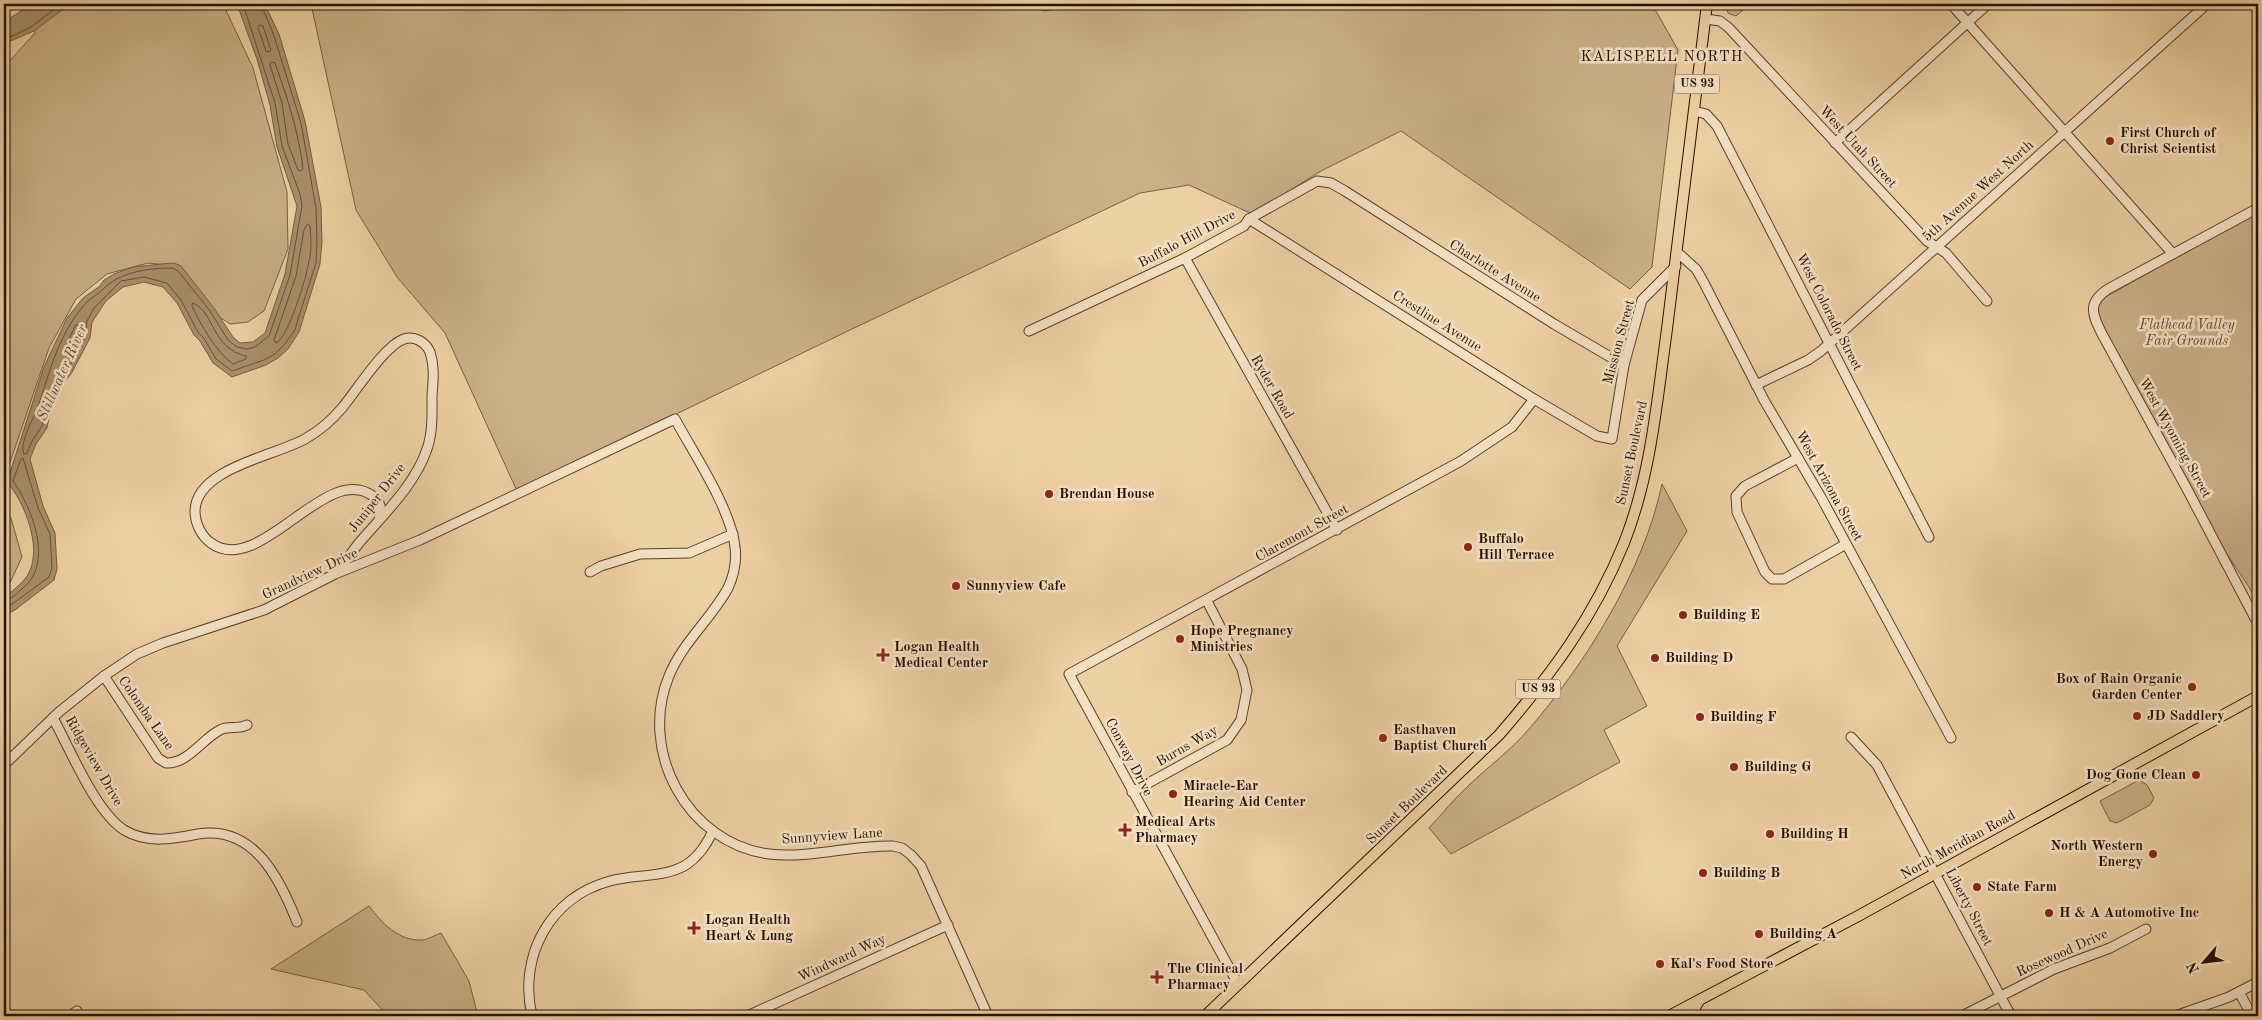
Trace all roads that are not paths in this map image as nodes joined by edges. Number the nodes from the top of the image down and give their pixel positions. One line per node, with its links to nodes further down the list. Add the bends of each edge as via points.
1 (1707, 4): 5 (main road, Sunset Boulevard / US 93)
2 (1951, 4): 6 (street)
3 (1988, 4): 6 (street)
4 (2207, 4): 8 (street, 5th Avenue West North)
5 (1705, 19): 7 (main road, Sunset Boulevard / US 93); 9 (street, West Utah Street, via 1720,21 1729,28)
6 (1967, 22): 8 (street); 9 (street)
7 (1694, 111): 14 (main road, Sunset Boulevard / US 93); 20 (street, West Colorado Street, via 1706,114 1716,126)
8 (2064, 132): 13 (street, 5th Avenue West North); 15 (street)
9 (1835, 142): 13 (street, West Utah Street)
10 (1353, 196): 12 (street, Buffalo Hill Drive, via 1338,186 1317,181); 21 (street, Charlotte Avenue)
11 (2258, 208): 15 (street, West Wyoming Street)
12 (1249, 219): 16 (street, Buffalo Hill Drive, via 1244,226); 23 (street, Crestline Avenue)
13 (1936, 247): 18 (street, West Utah Street); 20 (street, 5th Avenue West North)
14 (1678, 252): 17 (main road, Sunset Boulevard / US 93); 22 (street, West Arizona Street, via 1696,269)
15 (2173, 254): 35 (street, West Wyoming Street, via 2101,294 2093,307 2094,315)
16 (1185, 258): 19 (street, Buffalo Hill Drive); 28 (street, Ryder Road)
17 (1676, 266): 21 (street, Mission Street, via 1642,300); 51 (main road, Sunset Boulevard / US 93, via 1642,485 1625,542 1578,634 1541,686 1499,735)
18 (1987, 301)
19 (1029, 331)
20 (1829, 344): 22 (street, 5th Avenue West North, via 1808,360); 30 (street, West Colorado Street)
21 (1624, 365): 25 (street, Mission Street)
22 (1756, 385): 26 (street, West Arizona Street)
23 (1534, 399): 25 (street, Crestline Avenue, via 1598,436); 28 (street, Claremont Street, via 1512,427 1488,444)
24 (675, 419): 29 (street, Sunnyview Lane); 33 (street, Grandview Drive, via 420,540)
25 (1612, 439)
26 (1798, 458): 31 (street, West Arizona Street); 31 (street, via 1744,486 1736,496 1737,512 1765,572 1772,579 1784,579)
27 (379, 519): 27 (street, Juniper Drive, via 380,506 375,497 356,490 342,492 328,497 261,541 241,549 227,550 214,545 202,534 195,511 200,495 216,478 305,439 328,423 384,356 404,339 414,338 427,345 434,363 427,449 411,480); 33 (street, Juniper Drive)
28 (1337, 530): 34 (street, Claremont Street)
29 (733, 534): 32 (street, via 689,553 640,554); 45 (street, Sunnyview Lane, via 736,557 732,578 722,598 674,664 660,710 661,745 670,776 687,807)
30 (1929, 537)
31 (1846, 544): 42 (street, West Arizona Street)
32 (590, 572)
33 (335, 574): 37 (street, Grandview Drive, via 264,610 150,648)
34 (1207, 601): 36 (street, Claremont Street); 44 (street, Burns Way, via 1242,669 1247,690 1241,720 1227,740)
35 (2258, 624)
36 (1070, 674): 44 (street, Conway Drive)
37 (104, 676): 39 (street, Grandview Drive); 40 (street, Colomba Lane, via 158,758 166,763 181,759 223,728)
38 (2258, 696): 46 (main road, North Meridian Road)
39 (53, 718): 43 (street, Grandview Drive); 47 (street, Ridgeview Drive, via 101,806 117,824 148,839 166,840 218,833 242,840 255,850 276,876)
40 (247, 725)
41 (1851, 737): 46 (street, Liberty Street, via 1877,765)
42 (1951, 738)
43 (4, 765)
44 (1132, 792): 51 (street, Conway Drive)
45 (713, 831): 48 (street, Sunnyview Lane, via 735,844 768,854 805,854 882,845 902,848 921,866); 55 (street, via 702,850 684,866 661,874 594,886 563,906 543,931 532,957 528,985)
46 (1936, 874): 53 (street, Liberty Street); 54 (main road, North Meridian Road)
47 (297, 922)
48 (948, 925): 56 (street, Windward Way); 57 (street, Sunnyview Lane)
49 (2146, 929): 53 (street, Rosewood Drive)
50 (2258, 982): 52 (street)
51 (1238, 984): 58 (main road, Sunset Boulevard / US 93)
52 (2239, 992): 63 (street); 64 (street)
53 (2000, 996): 61 (street, Rosewood Drive); 62 (street, Liberty Street)
54 (1699, 1001): 59 (main road, North Meridian Road); 60 (main road)
55 (532, 1016)
56 (748, 1016)
57 (988, 1016)
58 (1205, 1016)
59 (1669, 1016)
60 (1690, 1016)
61 (1962, 1016)
62 (2011, 1016)
63 (2175, 1016)
64 (2252, 1016)

